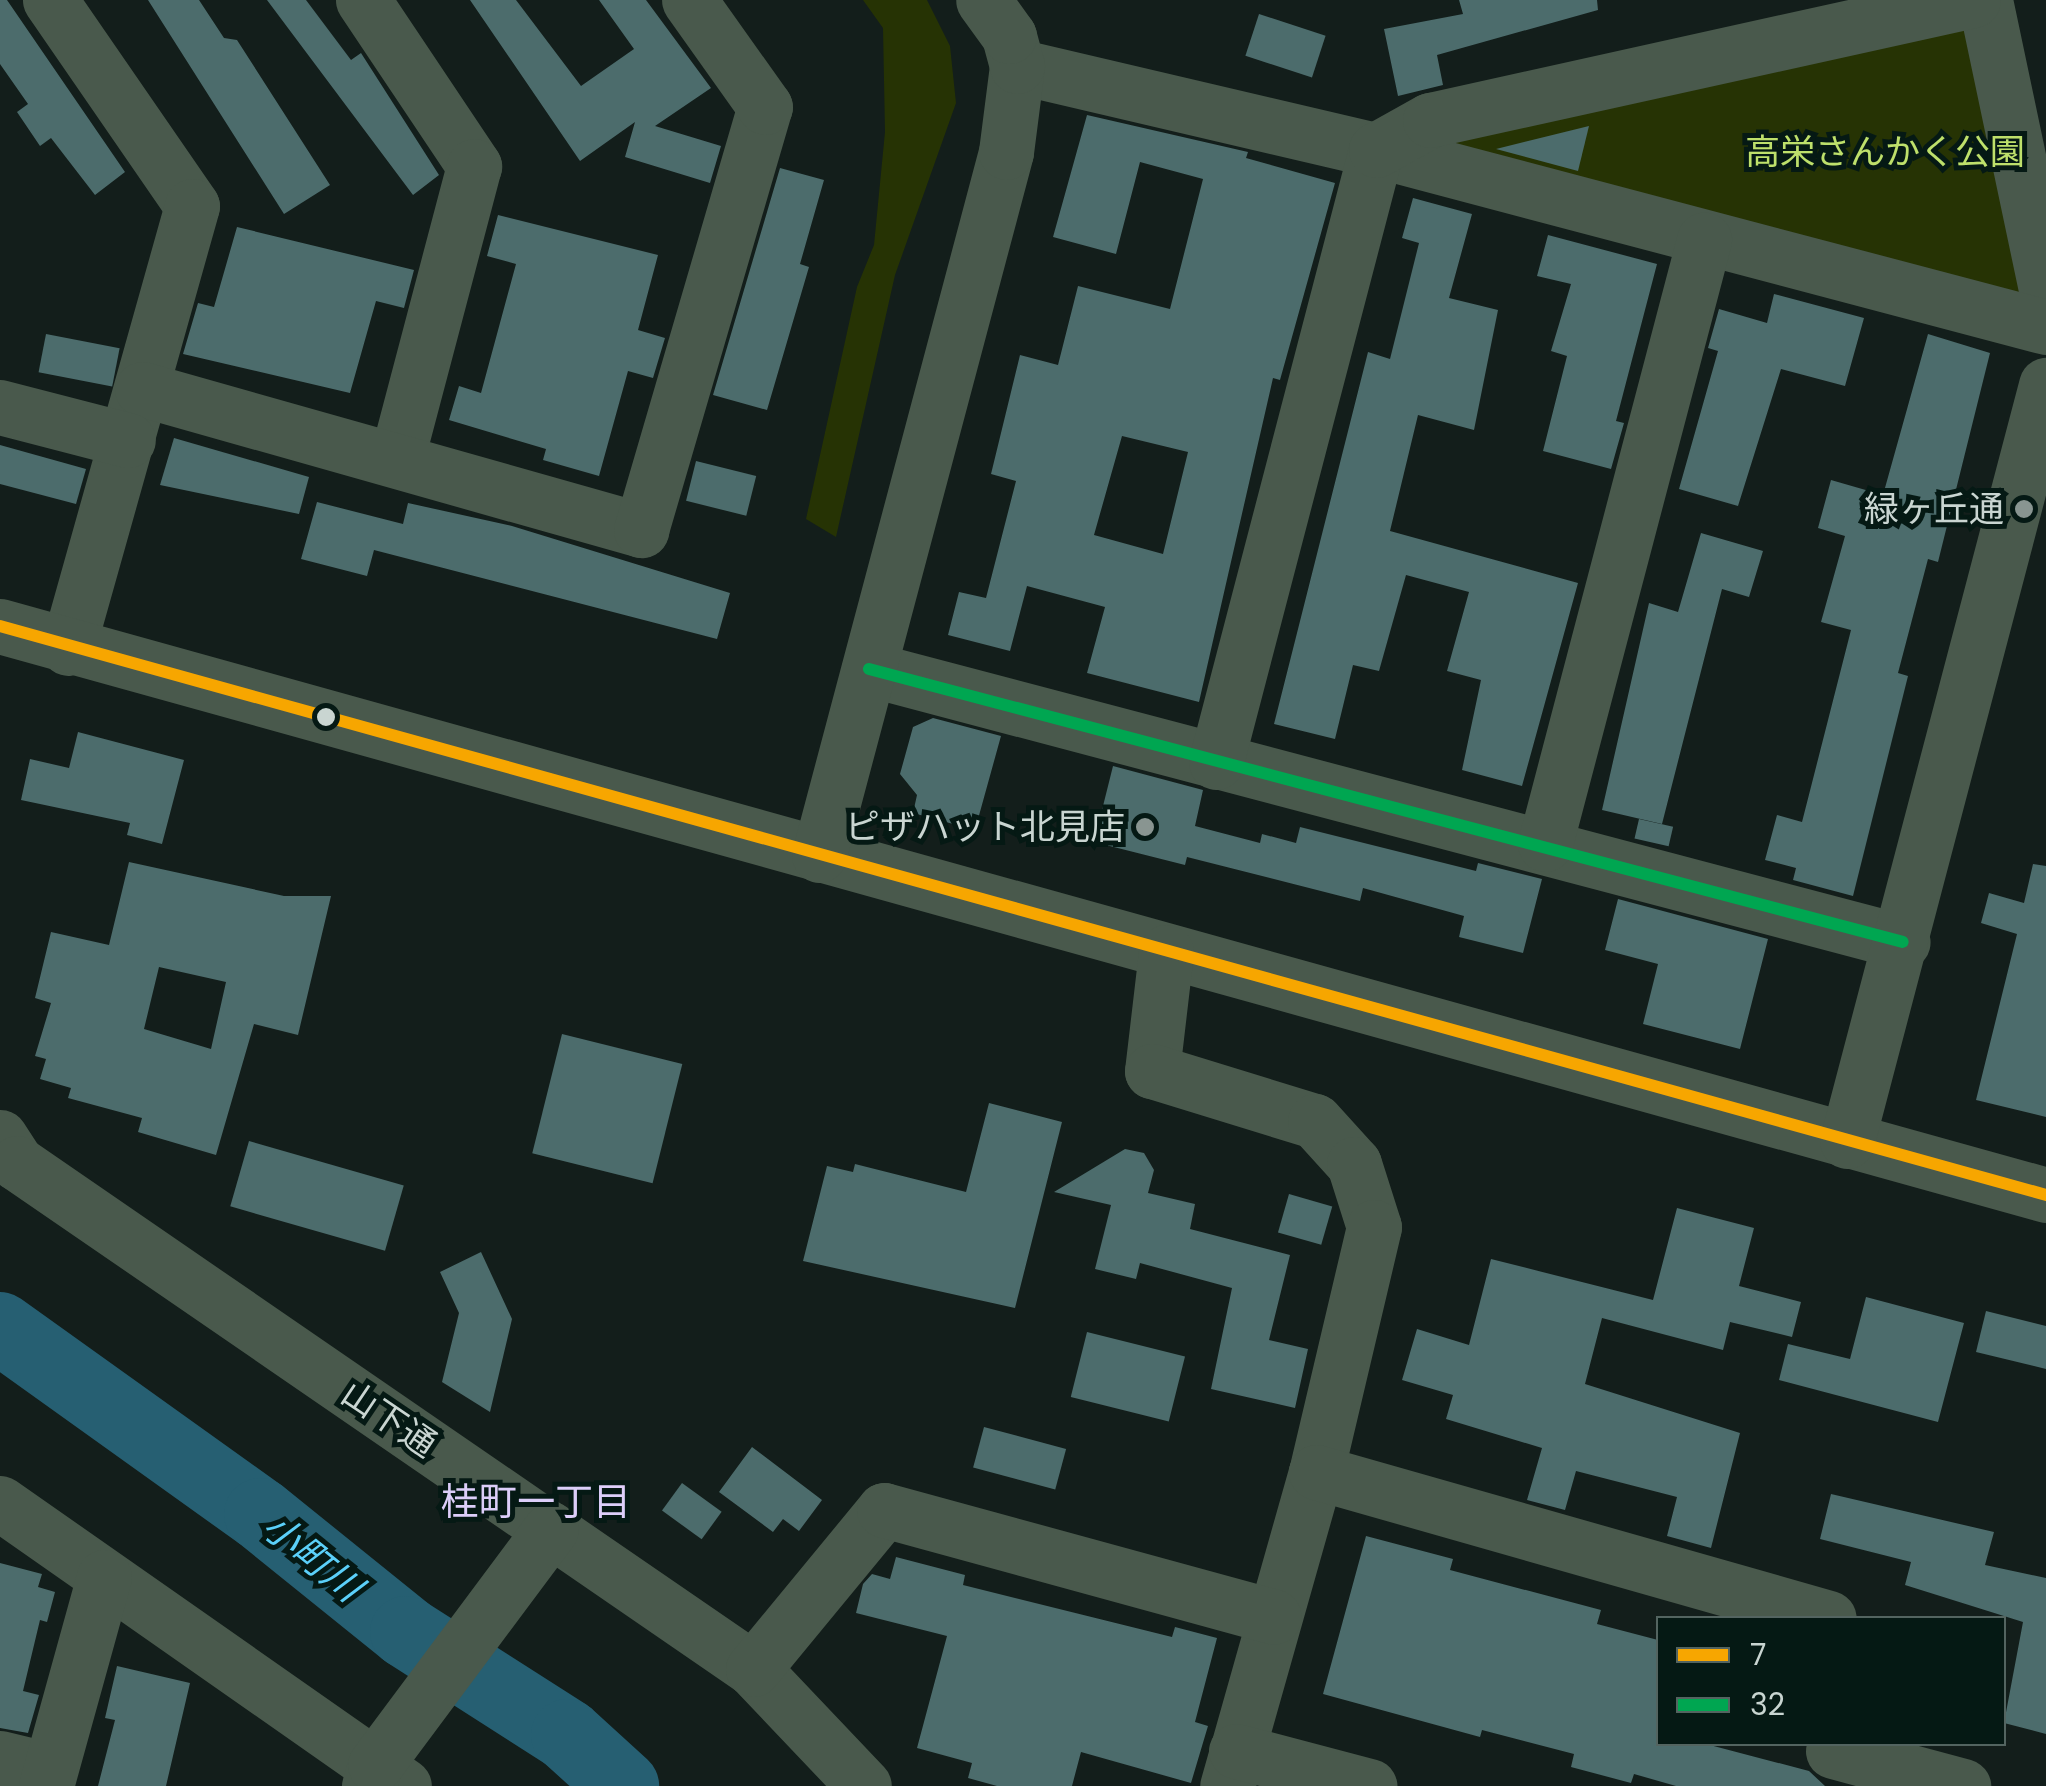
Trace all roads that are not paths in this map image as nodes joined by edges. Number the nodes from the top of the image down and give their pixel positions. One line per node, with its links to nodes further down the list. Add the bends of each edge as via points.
1 (50, 0): 14 (street, via 192,206)
2 (363, 0): 15 (street, via 474,166)
3 (688, 0): 15 (street, via 765,108 641,530)
4 (983, 0): 7 (street, via 1009,36)
5 (1973, 0): 8 (street, via 1430,120)
6 (1985, 0): 10 (street)
7 (1017, 66): 8 (street); 18 (street, via 1006,152)
8 (1376, 150): 9 (street); 19 (street)
9 (1704, 240): 11 (street); 20 (street)
10 (2046, 290)
11 (2046, 327)
12 (2046, 385): 22 (street)
13 (0, 407): 14 (street)
14 (135, 415): 15 (street); 17 (street)
15 (397, 458)
16 (0, 626): 17 (street)
17 (68, 648): 21 (street)
18 (869, 669): 19 (street); 21 (street)
19 (1216, 762): 20 (street)
20 (1545, 844): 22 (street)
21 (820, 855): 23 (street)
22 (1904, 942): 25 (street)
23 (1166, 952): 25 (street); 27 (street, via 1152,1071 1314,1121 1354,1164 1374,1227)
24 (0, 1137): 29 (street, 山下通, via 17,1163)
25 (1847, 1142): 26 (street)
26 (2046, 1195)
27 (1316, 1472): 31 (street); 32 (street)
28 (0, 1503): 30 (street)
29 (551, 1529): 33 (street, 山下通); 35 (street)
30 (104, 1577): 35 (street); 37 (street)
31 (1822, 1616)
32 (1274, 1617): 33 (street, via 884,1510); 36 (street)
33 (753, 1669): 38 (street, 山下通)
34 (1830, 1760): 40 (street)
35 (388, 1767)
36 (1232, 1768): 39 (street)
37 (32, 1771)
38 (864, 1786)
39 (1369, 1786)
40 (1962, 1786)

